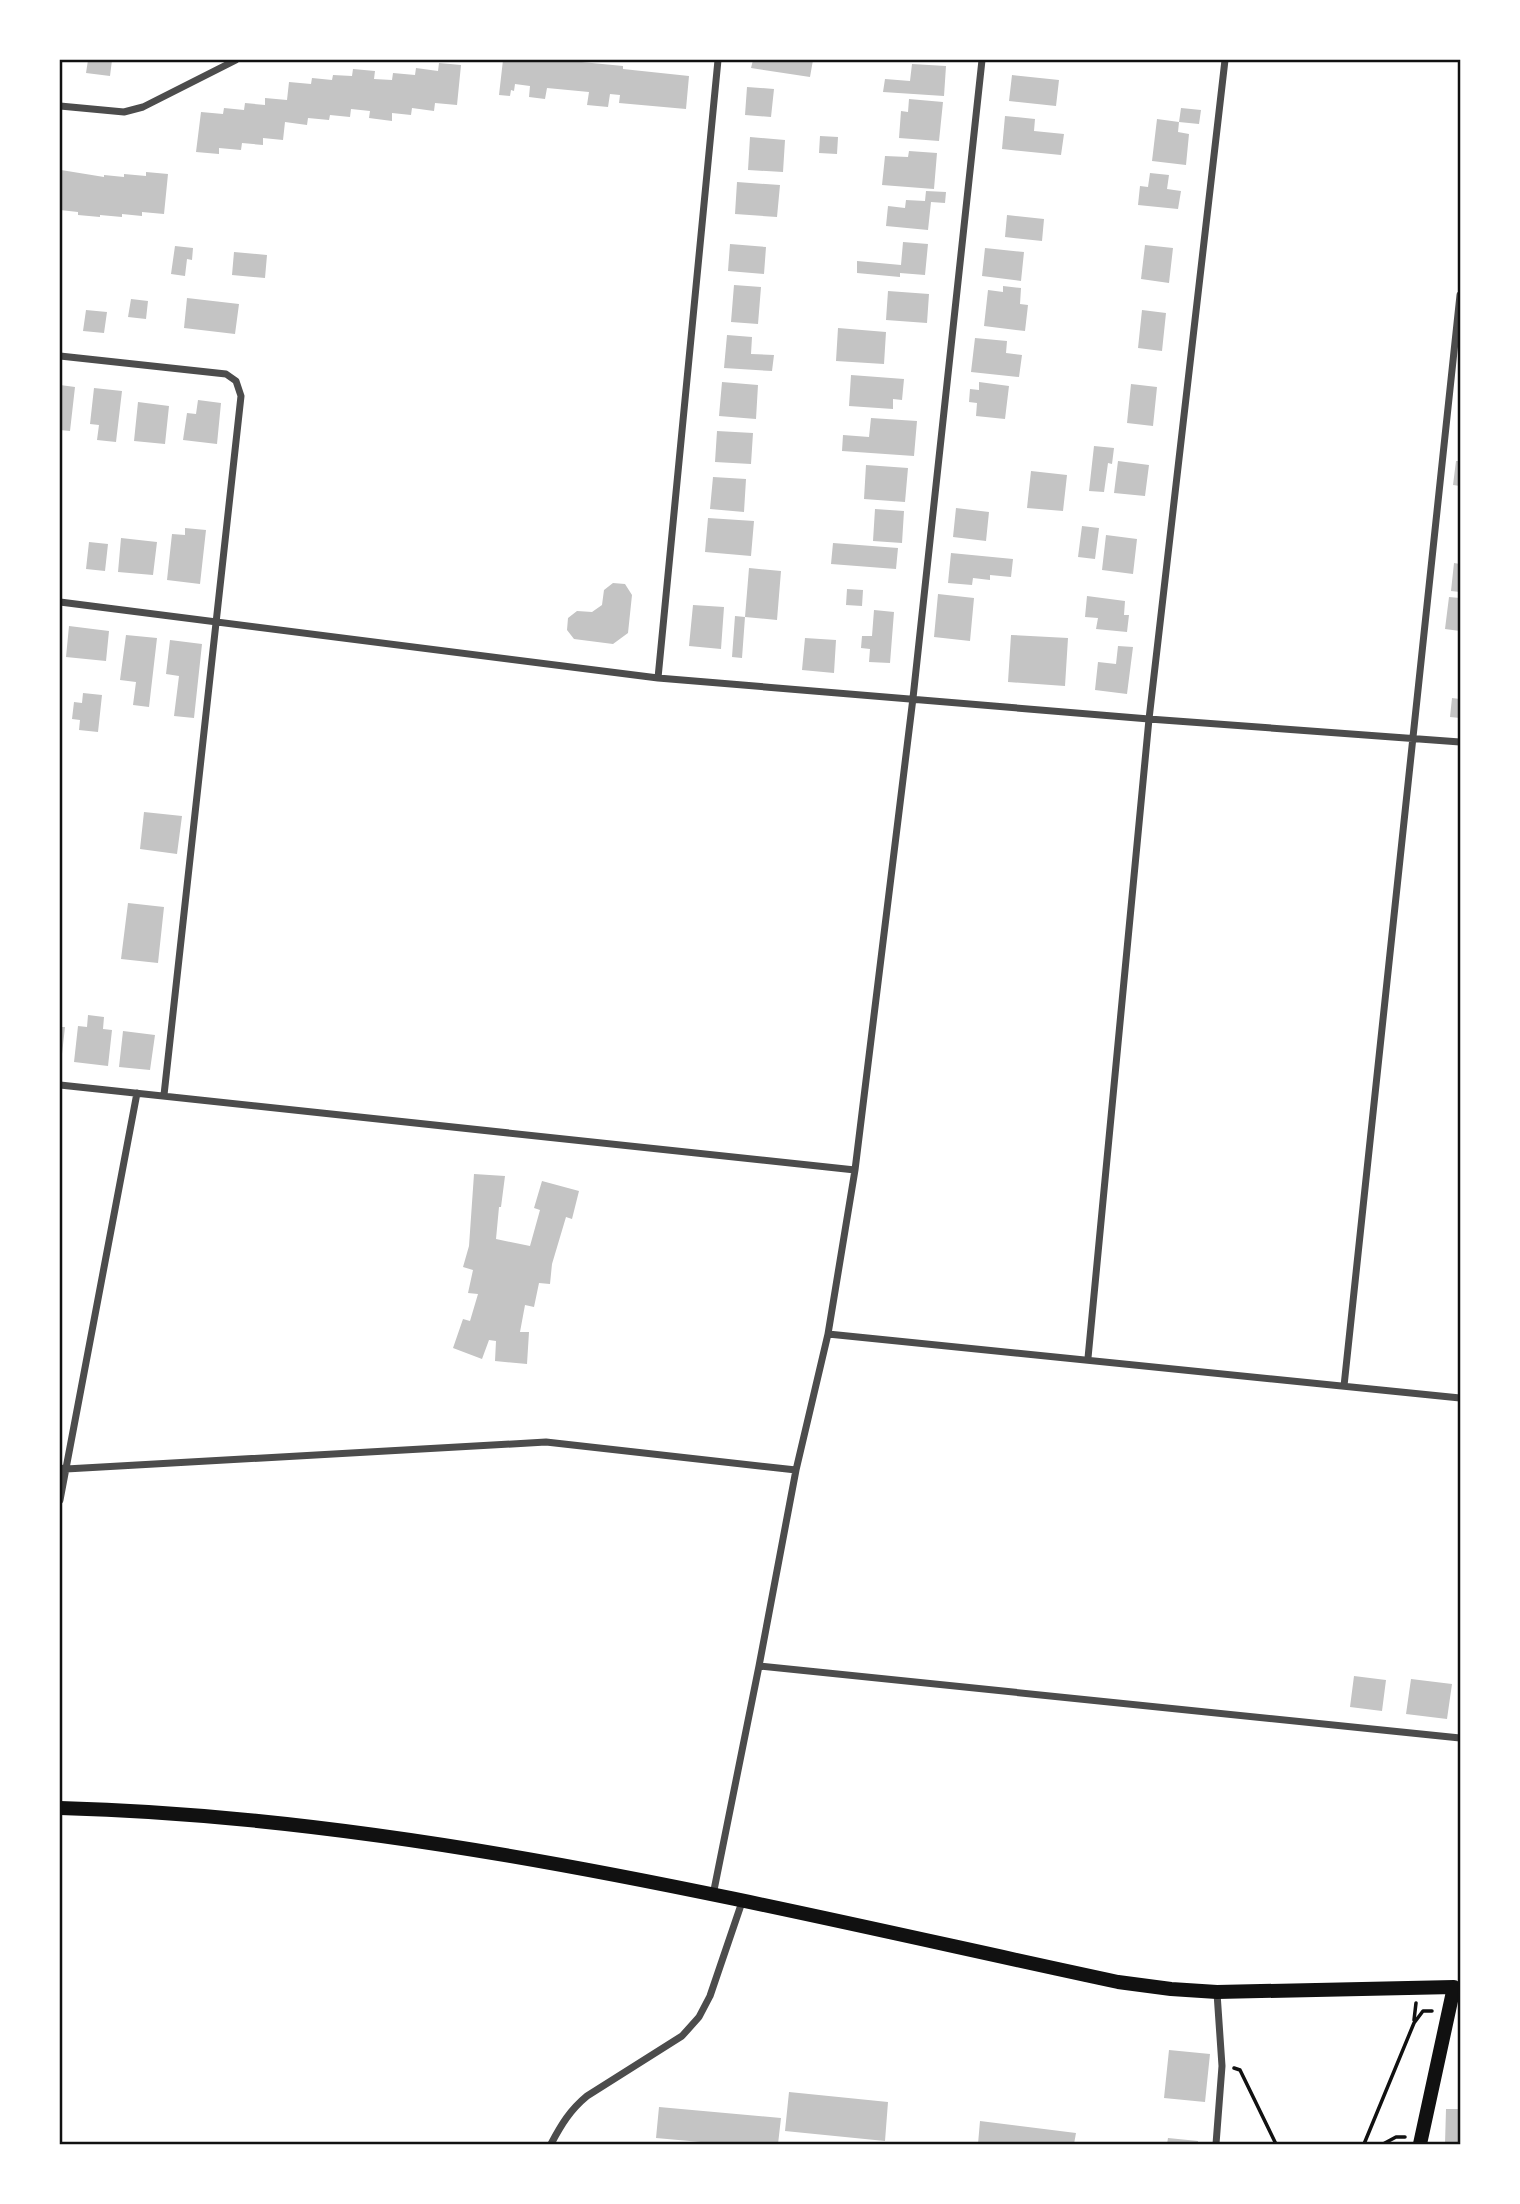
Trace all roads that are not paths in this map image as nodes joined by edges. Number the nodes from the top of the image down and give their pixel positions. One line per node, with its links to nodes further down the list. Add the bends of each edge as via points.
1 (236, 60): 5 (street, via 124,112)
2 (718, 60): 10 (street)
3 (982, 60): 11 (street)
4 (1225, 60): 12 (street)
5 (60, 106)
6 (1461, 295): 13 (street)
7 (60, 356): 9 (street, via 226,374 236,381 241,396)
8 (60, 603): 9 (street)
9 (215, 621): 10 (street); 17 (street)
10 (658, 678): 11 (street)
11 (913, 698): 12 (street); 18 (street)
12 (1149, 719): 13 (street); 20 (street)
13 (1414, 738): 14 (street); 21 (street)
14 (1461, 742)
15 (60, 1085): 16 (street)
16 (137, 1093): 17 (street); 23 (street)
17 (163, 1095): 18 (street)
18 (856, 1171): 19 (street)
19 (828, 1334): 20 (street); 24 (street)
20 (1088, 1359): 21 (street)
21 (1344, 1386): 22 (street)
22 (1461, 1398)
23 (63, 1469): 24 (street, via 546,1442); 25 (street)
24 (796, 1469): 26 (street)
25 (60, 1500)
26 (760, 1666): 27 (street); 29 (street)
27 (1461, 1738)
28 (60, 1808): 29 (main road, via 180,1814 348,1832 536,1860)
29 (713, 1896): 30 (main road)
30 (742, 1902): 31 (main road, via 1118,1982); 33 (street, via 699,2017 682,2036 573,2108)
31 (1217, 1992): 32 (main road, via 1454,1987); 34 (street, via 1222,2066)
32 (1421, 2141)
33 (551, 2144)
34 (1216, 2144)

